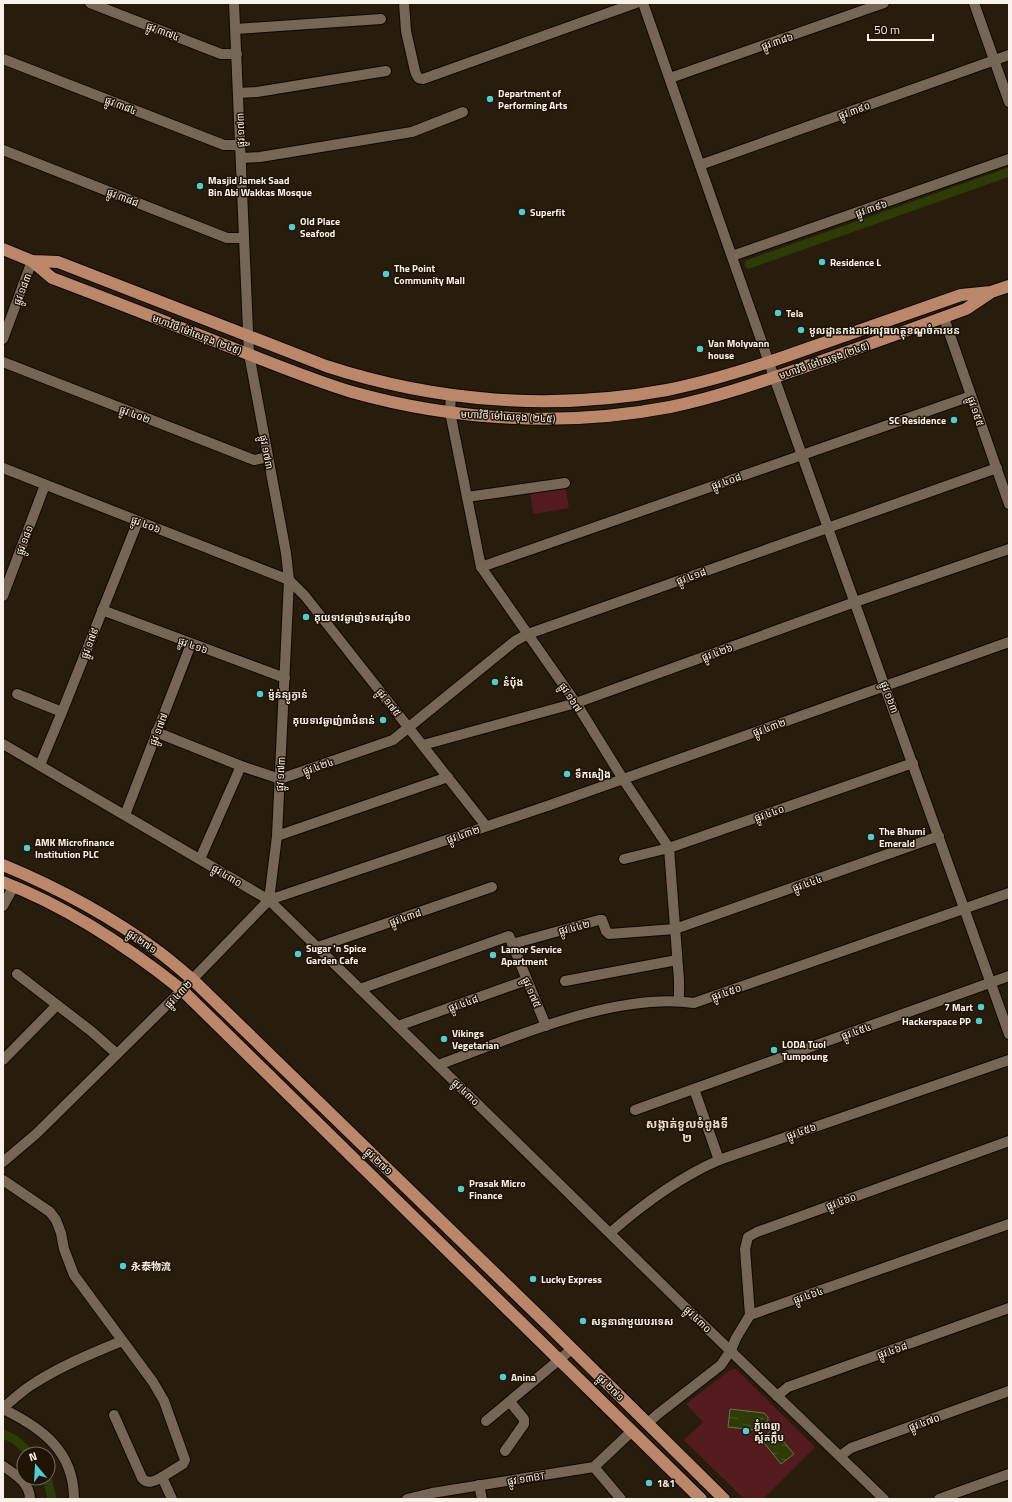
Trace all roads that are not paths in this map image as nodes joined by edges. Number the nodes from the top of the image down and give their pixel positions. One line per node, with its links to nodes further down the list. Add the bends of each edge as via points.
1 (90, 3): 9 (street, ផ្លូវ ៣៧៤, via 221,54)
2 (234, 3): 8 (street, ផ្លូវ ១៧៣)
3 (404, 3): 6 (street, via 406,31 414,71 420,79)
4 (884, 3): 14 (street, ផ្លូវ ៣៨៦)
5 (974, 3): 12 (street)
6 (644, 4): 14 (street, ផ្លូវ ១៦៣)
7 (381, 19): 8 (street)
8 (236, 29): 9 (street, ផ្លូវ ១៧៣)
9 (237, 54): 15 (street, ផ្លូវ ១៧៣)
10 (1009, 55): 12 (street, ផ្លូវ ៣៩០)
11 (3, 59): 18 (street, ផ្លូវ ៣៨៤, via 224,145)
12 (994, 60): 16 (street); 22 (street, ផ្លូវ ៣៩០)
13 (386, 71): 15 (street)
14 (670, 78): 22 (street, ផ្លូវ ១៦៣)
15 (238, 93): 18 (street, ផ្លូវ ១៧៣)
16 (1009, 102)
17 (463, 112): 20 (street, via 412,132)
18 (241, 146): 20 (street, ផ្លូវ ១៧៣)
19 (3, 150): 23 (street, ផ្លូវ ៣៨៨, via 227,238)
20 (241, 158): 23 (street, ផ្លូវ ១៧៣)
21 (1009, 159): 25 (street, ផ្លូវ ៣៩៦)
22 (700, 165): 25 (street, ផ្លូវ ១៦៣)
23 (244, 238): 32 (street, ផ្លូវ ១៧៣)
24 (3, 249): 26 (main road, មហាវិថី ម៉ៅសេទុង (២៤៥))
25 (732, 256): 36 (street, ផ្លូវ ១៦៣)
26 (32, 261): 29 (main road, មហាវិថី ម៉ៅសេទុង (២៤៥), via 58,262); 31 (main road, មហាវិថី ម៉ៅសេទុង (២៤៥), via 52,278); 33 (street, ផ្លូវ ១៨៣)
27 (1009, 286): 28 (main road, មហាវិថី ម៉ៅសេទុង (២៤៥))
28 (992, 292): 30 (main road, មហាវិថី ម៉ៅសេទុង (២៤៥), via 966,309); 36 (main road, មហាវិថី ម៉ៅសេទុង (២៤៥), via 961,295)
29 (164, 303): 31 (main road); 32 (main road, មហាវិថី ម៉ៅសេទុង (២៤៥))
30 (944, 318): 37 (main road, មហាវិថី ម៉ៅសេទុង (២៤៥)); 40 (street, ផ្លូវ ១៥៥)
31 (158, 319): 34 (main road, មហាវិថី ម៉ៅសេទុង (២៤៥))
32 (248, 335): 34 (street, ផ្លូវ ១៧៣); 39 (main road, មហាវិថី ម៉ៅសេទុង (២៤៥), via 356,375 411,389)
33 (3, 339)
34 (249, 354): 42 (main road, មហាវិថី ម៉ៅសេទុង (២៤៥), via 351,391); 44 (street, ផ្លូវ ១៧៣)
35 (3, 362): 44 (street, ផ្លូវ ៤០២, via 254,460)
36 (769, 362): 37 (street, ផ្លូវ ១៦៣); 38 (main road, មហាវិថី ម៉ៅសេទុង (២៤៥))
37 (774, 377): 41 (main road, មហាវិថី ម៉ៅសេទុង (២៤៥)); 43 (street, ផ្លូវ ១៦៣)
38 (667, 390): 39 (main road, មហាវិថី ម៉ៅសេទុង (២៤៥), via 559,401 484,399); 41 (main road)
39 (451, 395): 42 (street, ផ្លូវ ១៦៧)
40 (971, 396): 43 (street, ផ្លូវ ៤០៨); 46 (street, ផ្លូវ ១៥៥)
41 (670, 407): 42 (main road, មហាវិថី ម៉ៅសេទុង (២៤៥), via 560,418 484,416)
42 (450, 412): 49 (street, ផ្លូវ ១៦៧)
43 (802, 454): 52 (street, ផ្លូវ ១៦៣); 54 (street, ផ្លូវ ៤០៨)
44 (268, 457): 55 (street, ផ្លូវ ១៧៣)
45 (3, 468): 48 (street, ផ្លូវ ៤០៦)
46 (996, 468): 50 (street, ផ្លូវ ១៥៥); 52 (street, ផ្លូវ ៤១៨)
47 (565, 483): 49 (street)
48 (45, 485): 51 (street, ផ្លូវ ៤០៦); 56 (street, ផ្លូវ ១៨១)
49 (467, 497): 54 (street, ផ្លូវ ១៦៧)
50 (1009, 504)
51 (138, 521): 55 (street, ផ្លូវ ៤០៦); 58 (street, ផ្លូវ ១៧៩)
52 (828, 527): 57 (street, ផ្លូវ ១៦៣); 59 (street, ផ្លូវ ៤១៨)
53 (1009, 549): 57 (street, ផ្លូវ ៤២៦)
54 (481, 567): 59 (street, ផ្លូវ ១៦៧)
55 (289, 580): 62 (street, ផ្លូវ ១៧៣); 67 (street, ផ្លូវ ១៧៥, via 305,596)
56 (3, 596)
57 (855, 602): 63 (street, ផ្លូវ ១៦៣); 65 (street, ផ្លូវ ៤២៦)
58 (102, 610): 61 (street, ផ្លូវ ៤១៦); 66 (street, ផ្លូវ ១៧៩)
59 (528, 634): 65 (street, ផ្លូវ ១៦៧); 67 (street, ផ្លូវ ៤១៨, via 515,641)
60 (1009, 642): 63 (street, ផ្លូវ ៤៣២)
61 (190, 644): 62 (street, ផ្លូវ ៤១៦); 68 (street, ផ្លូវ ១៧៧)
62 (285, 678): 75 (street, ផ្លូវ ១៧៣)
63 (886, 685): 71 (street, ផ្លូវ ១៦៣); 76 (street, ផ្លូវ ៤៣២)
64 (17, 694): 66 (street)
65 (576, 703): 70 (street, ផ្លូវ ៤២៦); 76 (street, ផ្លូវ ១៦៧)
66 (62, 712): 72 (street, ផ្លូវ ១៧៩)
67 (409, 728): 70 (street, ផ្លូវ ១៧៥); 75 (street, ផ្លូវ ៤២៤, via 393,740)
68 (156, 732): 73 (street); 77 (street, ផ្លូវ ១៧៧)
69 (3, 744): 72 (street, ផ្លូវ ៤៣០)
70 (423, 745): 74 (street, ផ្លូវ ១៧៥)
71 (913, 762): 80 (street, ផ្លូវ ១៦៣); 81 (street, ផ្លូវ ៤៤០)
72 (40, 765): 77 (street, ផ្លូវ ៤៣០)
73 (241, 766): 75 (street); 83 (street)
74 (448, 777): 78 (street, ផ្លូវ ១៧៥); 79 (street)
75 (280, 779): 79 (street, ផ្លូវ ១៧៣)
76 (623, 779): 78 (street, ផ្លូវ ៤៣២); 81 (street, ផ្លូវ ១៦៧)
77 (125, 815): 83 (street, ផ្លូវ ៤៣០)
78 (486, 826): 88 (street, ផ្លូវ ៤៣២)
79 (277, 836): 88 (street, ផ្លូវ ១៧៣)
80 (939, 836): 90 (street, ផ្លូវ ១៦៣); 91 (street, ផ្លូវ ៤៤៤)
81 (669, 848): 82 (street, ផ្លូវ ៤៤០); 91 (street, ផ្លូវ ១៦៧)
82 (624, 858)
83 (200, 859): 88 (street, ផ្លូវ ៤៣០)
84 (3, 865): 97 (main road, ផ្លូវ ២៧១, via 69,897 120,926 159,952)
85 (8, 884): 89 (street); 102 (main road, ផ្លូវ ២៧១, via 62,910 110,938)
86 (492, 887): 93 (street, ផ្លូវ ៤៣៨)
87 (1009, 893): 90 (street, ផ្លូវ ៤៥០)
88 (269, 900): 93 (street, ផ្លូវ ៤៣០); 97 (street, ផ្លូវ ៤៣២)
89 (3, 906)
90 (965, 908): 100 (street, ផ្លូវ ១៦៣); 103 (street, ផ្លូវ ៤៥០, via 694,1003)
91 (675, 929): 92 (street, ផ្លូវ ៤៤២, via 609,934 602,920 599,920); 94 (street, ផ្លូវ ១៦៧)
92 (510, 940): 98 (street, ផ្លូវ ១៧៥); 101 (street, ផ្លូវ ៤៤២)
93 (318, 947): 101 (street, ផ្លូវ ៤៣០)
94 (677, 960): 99 (street); 103 (street, ផ្លូវ ១៦៧)
95 (17, 974): 104 (street)
96 (1009, 976): 100 (street, ផ្លូវ ៤៥៤)
97 (192, 979): 102 (street, ផ្លូវ ៤៣២); 123 (main road, ផ្លូវ ២៧១)
98 (527, 980): 105 (street, ផ្លូវ ៤៤៨); 106 (street, ផ្លូវ ១៧៥)
99 (565, 981)
100 (991, 983): 107 (street, ផ្លូវ ១៦៣); 112 (street, ផ្លូវ ៤៥៤)
101 (360, 989): 105 (street, ផ្លូវ ៤៣០)
102 (182, 990): 108 (street, ផ្លូវ ៤៣២); 125 (main road, ផ្លូវ ២៧១)
103 (678, 1001): 106 (street, ផ្លូវ ៤៥០, via 606,1009)
104 (57, 1005): 108 (street); 109 (street)
105 (398, 1026): 111 (street, ផ្លូវ ៤៣០)
106 (546, 1026): 111 (street, ផ្លូវ ៤៥០)
107 (1009, 1034)
108 (117, 1054): 116 (street, ផ្លូវ ៤៣២, via 36,1134)
109 (3, 1060)
110 (1009, 1060): 115 (street, ផ្លូវ ៤៥៦)
111 (438, 1065): 119 (street, ផ្លូវ ៤៣០)
112 (694, 1089): 113 (street, ផ្លូវ ៤៥៤); 115 (street)
113 (635, 1110)
114 (1009, 1141): 121 (street, ផ្លូវ ៤៦០, via 748,1237 745,1249)
115 (719, 1160): 119 (street, ផ្លូវ ៤៥៦, via 698,1169 667,1189)
116 (3, 1162)
117 (3, 1180): 122 (street, via 50,1212 56,1220 74,1275)
118 (1009, 1224): 121 (street, ផ្លូវ ៤៦៤)
119 (610, 1233): 124 (street, ផ្លូវ ៤៣០)
120 (1009, 1308): 127 (street, ផ្លូវ ៤៦៨, via 788,1386)
121 (750, 1315): 124 (street)
122 (122, 1341): 129 (street, via 53,1373 28,1388); 139 (street, via 164,1400 184,1455 183,1464)
123 (572, 1349): 125 (street); 132 (main road, ផ្លូវ ២៧១)
124 (731, 1350): 127 (street, ផ្លូវ ៤៣០); 132 (street, via 721,1365)
125 (559, 1360): 128 (street); 133 (main road, ផ្លូវ ២៧១)
126 (1009, 1391): 135 (street, ផ្លូវ ៤៧០, via 851,1448)
127 (777, 1396): 135 (street, ផ្លូវ ៤៣០)
128 (510, 1402): 131 (street); 134 (street, via 524,1419 524,1424)
129 (3, 1408): 142 (street, via 52,1440 70,1471)
130 (114, 1415): 139 (street, via 145,1482 155,1482)
131 (486, 1421)
132 (648, 1424): 148 (main road, ផ្លូវ ២៧១)
133 (632, 1431): 137 (street); 147 (main road, ផ្លូវ ២៧១)
134 (505, 1451)
135 (840, 1456): 149 (street, ផ្លូវ ៤៣០)
136 (3, 1466): 141 (street, via 26,1485)
137 (594, 1467): 140 (street, ផ្លូវ ១៣BT); 146 (street)
138 (1009, 1474): 150 (street)
139 (162, 1477): 143 (street)
140 (479, 1485): 144 (street, ផ្លូវ ១៣BT); 145 (street)
141 (30, 1499)
142 (74, 1499)
143 (172, 1499)
144 (407, 1499)
145 (482, 1499)
146 (620, 1499)
147 (701, 1499)
148 (724, 1499)
149 (884, 1499)
150 (939, 1499)

